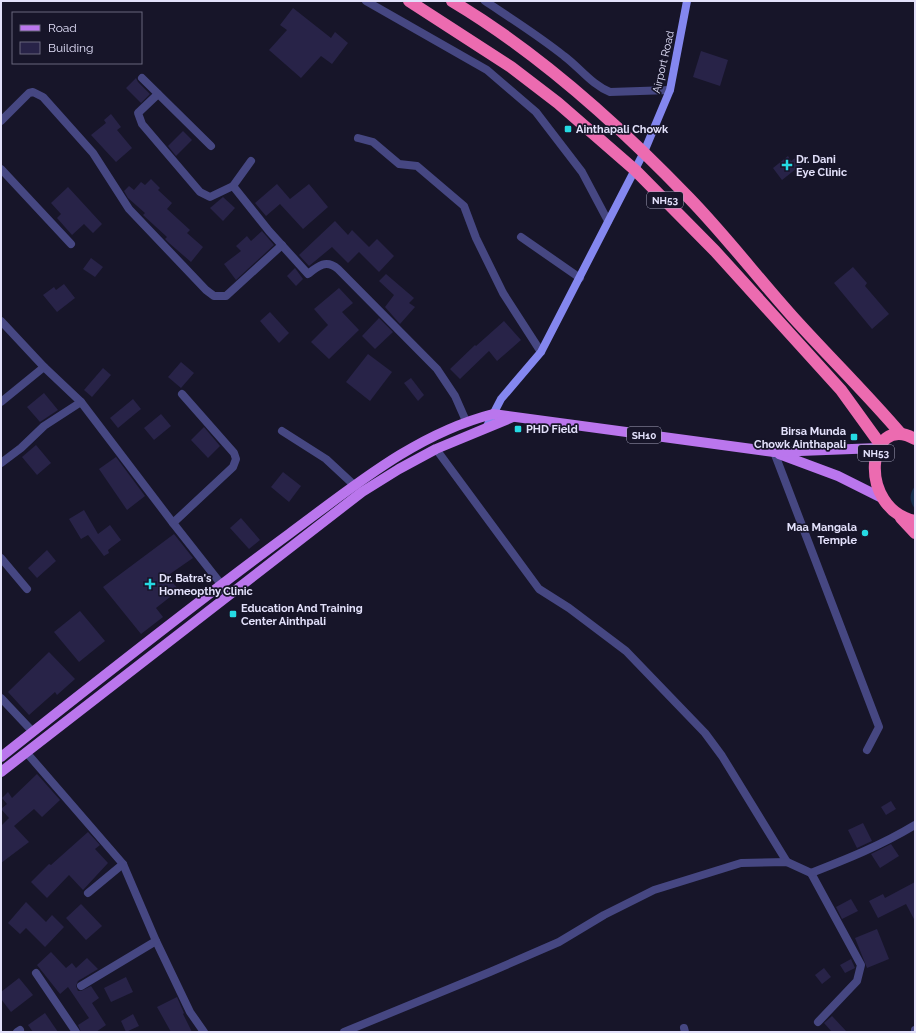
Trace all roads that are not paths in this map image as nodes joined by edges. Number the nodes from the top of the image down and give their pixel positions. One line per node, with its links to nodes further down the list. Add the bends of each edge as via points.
1 (366, 1): 17 (street, via 487,70 536,112 582,172)
2 (408, 1): 15 (highway, NH53, via 510,67 574,117)
3 (452, 1): 12 (highway, NH53, via 525,51)
4 (485, 1): 7 (street, via 562,55 603,89 610,92)
5 (687, 1): 7 (main road, Airport Road)
6 (142, 78): 8 (street)
7 (670, 90): 12 (main road, Airport Road)
8 (158, 94): 11 (street); 16 (street, via 138,113 142,124 200,192 210,197)
9 (1, 121): 20 (street, via 29,93 33,92 43,97 93,153 129,209 214,296 226,296)
10 (358, 138): 23 (street, via 373,142 399,164 417,166 464,206 476,238 503,293)
11 (211, 146)
12 (644, 152): 15 (main road, Airport Road); 33 (highway, NH53, via 689,198 793,317)
13 (251, 161): 16 (street)
14 (1, 169): 19 (street)
15 (635, 170): 17 (main road, Airport Road); 35 (highway, NH53, via 715,251 841,390)
16 (233, 186): 20 (street)
17 (608, 221): 21 (main road, Airport Road)
18 (521, 236): 21 (street)
19 (71, 244)
20 (282, 245): 30 (street, via 308,274 322,264 332,264 338,268 441,373)
21 (580, 278): 23 (main road, Airport Road)
22 (1, 321): 24 (street)
23 (541, 352): 28 (main road, Airport Road, via 502,399)
24 (44, 367): 26 (street); 27 (street)
25 (182, 394): 43 (street, via 234,453 236,459 233,467)
26 (1, 402)
27 (81, 402): 38 (street, via 44,426); 43 (street)
28 (493, 414): 29 (main road, SH10); 30 (main road, SH10); 31 (main road, Airport Road)
29 (513, 417): 31 (main road, SH10); 37 (main road, SH10)
30 (466, 421): 39 (main road, SH10, via 409,449)
31 (486, 428): 36 (main road, SH10)
32 (282, 431): 39 (street, via 326,459)
33 (901, 434): 34 (highway, NH53); 35 (highway, NH53, via 889,437)
34 (915, 439)
35 (879, 446): 37 (main road, SH10); 40 (highway, NH53, via 874,464 878,487)
36 (436, 449): 48 (main road, SH10, via 362,492); 56 (street, via 539,589 626,651 705,733 722,756)
37 (774, 452): 40 (main road, SH10, via 838,476); 51 (street, via 879,727)
38 (1, 463)
39 (354, 485): 46 (main road, SH10)
40 (884, 499): 41 (highway, NH53)
41 (899, 516): 42 (highway); 44 (highway, NH53)
42 (915, 521)
43 (173, 523): 46 (street)
44 (915, 533)
45 (1, 558): 47 (street)
46 (221, 584): 48 (street); 50 (main road, SH10)
47 (27, 589)
48 (228, 597): 52 (main road, SH10)
49 (1, 698): 50 (street)
50 (33, 732): 53 (main road, SH10)
51 (867, 750)
52 (26, 752): 54 (main road, SH10); 57 (street)
53 (1, 757)
54 (1, 772)
55 (915, 824): 58 (street, via 858,854)
56 (787, 862): 58 (street); 66 (street, via 741,863 654,890 604,915 559,942)
57 (123, 864): 59 (street); 60 (street)
58 (811, 873): 63 (street, via 861,965 857,981)
59 (88, 893)
60 (156, 941): 62 (street); 65 (street, via 190,1012)
61 (36, 973): 64 (street)
62 (81, 986)
63 (818, 1022)
64 (76, 1032)
65 (204, 1032)
66 (344, 1032)

